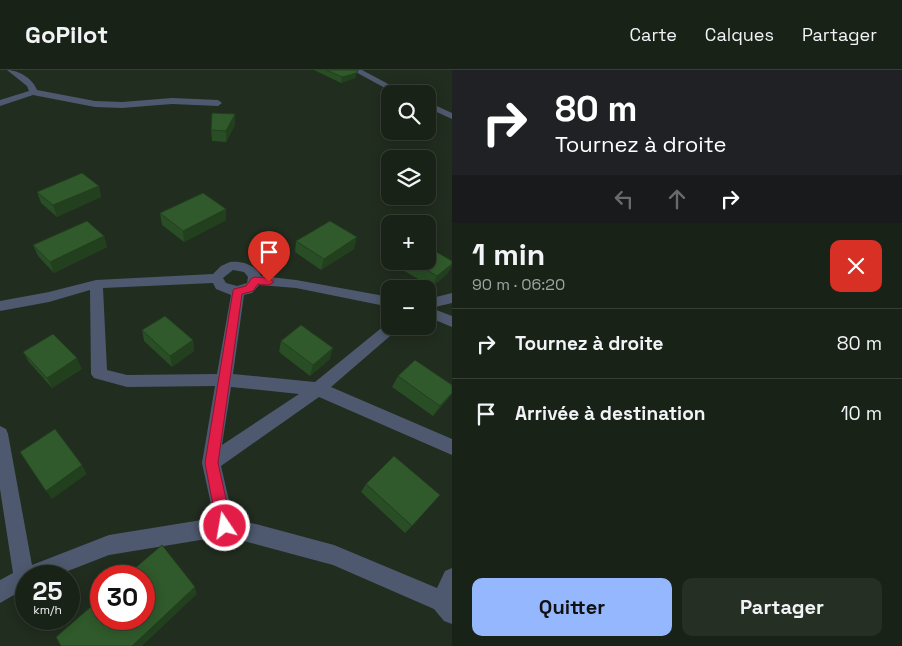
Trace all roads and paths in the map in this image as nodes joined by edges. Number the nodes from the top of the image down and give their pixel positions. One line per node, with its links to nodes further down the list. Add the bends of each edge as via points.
1 (11, 70): 4 (street, via 31,85)
2 (356, 70): 3 (street)
3 (385, 85)
4 (33, 92): 5 (street); 6 (street, via 95,104)
5 (0, 103)
6 (218, 103)
7 (436, 109): 8 (street)
8 (452, 116)
9 (217, 278): 10 (street, via 225,268 237,266 248,268); 11 (street); 12 (street, via 221,286)
10 (255, 280): 12 (street, via 249,288); 14 (street, via 296,284)
11 (96, 284): 16 (street); 20 (street, via 99,374 127,381)
12 (238, 291): 20 (street)
13 (452, 298): 15 (street)
14 (381, 300)
15 (436, 302)
16 (0, 306)
17 (436, 315): 18 (street)
18 (452, 322)
19 (381, 335): 21 (street)
20 (224, 380): 21 (street); 24 (street)
21 (318, 388): 23 (street); 24 (street)
22 (0, 434): 26 (street)
23 (452, 448)
24 (211, 463): 25 (street)
25 (225, 526): 27 (street, via 109,545); 31 (street, via 334,554)
26 (24, 565)
27 (57, 565)
28 (452, 578): 31 (street)
29 (15, 583): 30 (street)
30 (0, 592)
31 (447, 607)

